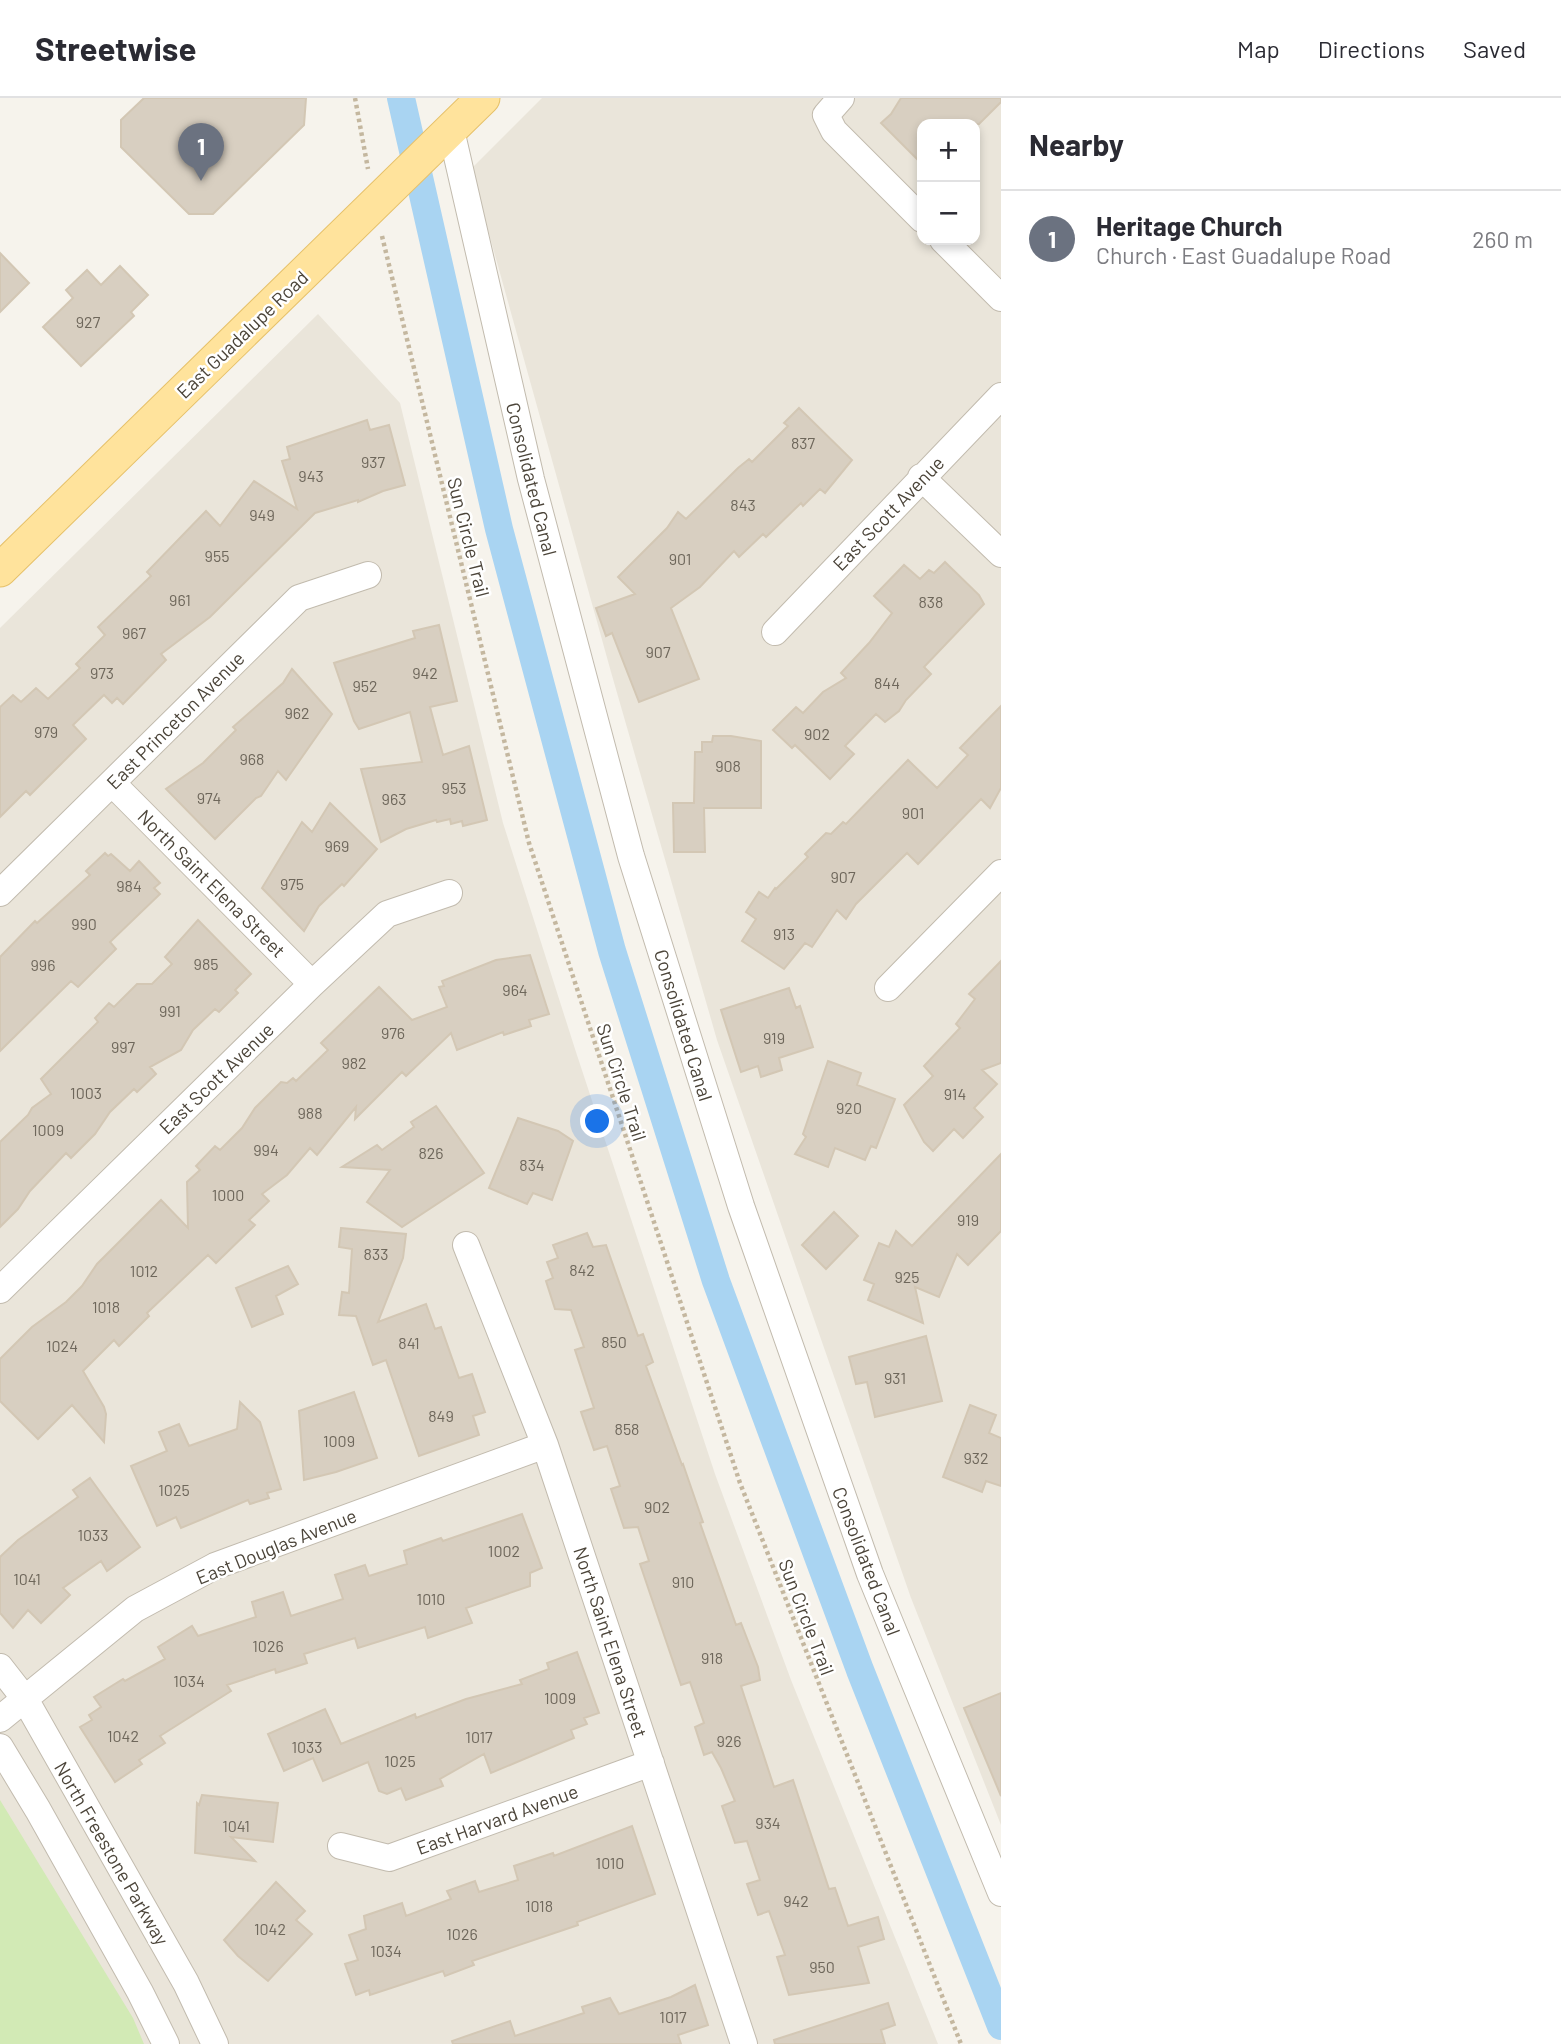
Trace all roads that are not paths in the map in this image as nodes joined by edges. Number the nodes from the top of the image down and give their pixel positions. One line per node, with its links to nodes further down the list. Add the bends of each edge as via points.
1 (483, 98): 3 (main road, East Guadalupe Road)
2 (833, 106): 4 (street, via 834,131)
3 (447, 133): 10 (main road, East Guadalupe Road); 28 (street, Consolidated Canal, via 531,479 639,882 741,1206 870,1574)
4 (917, 214)
5 (948, 245): 6 (street)
6 (1001, 298)
7 (1001, 396): 8 (street, East Scott Avenue)
8 (921, 477): 9 (street); 12 (street, East Scott Avenue)
9 (1001, 554)
10 (0, 570)
11 (368, 575): 13 (street, East Princeton Avenue, via 299,598)
12 (775, 632)
13 (112, 783): 15 (street, East Princeton Avenue); 17 (street, North Saint Elena Street)
14 (1001, 873): 18 (street)
15 (0, 893)
16 (449, 893): 17 (street, East Scott Avenue, via 387,914)
17 (312, 984): 20 (street, East Scott Avenue)
18 (888, 988)
19 (466, 1245): 21 (street, North Saint Elena Street)
20 (0, 1290)
21 (545, 1444): 23 (street, East Douglas Avenue, via 215,1566 135,1609); 26 (street, North Saint Elena Street)
22 (0, 1667): 23 (street, North Freestone Parkway)
23 (25, 1699): 24 (street, East Douglas Avenue); 30 (street, North Freestone Parkway, via 186,1983)
24 (0, 1719)
25 (0, 1747): 29 (street)
26 (651, 1763): 27 (street, East Harvard Avenue, via 389,1858); 31 (street, North Saint Elena Street)
27 (341, 1846)
28 (1001, 1893)
29 (166, 2044)
30 (215, 2044)
31 (744, 2044)

